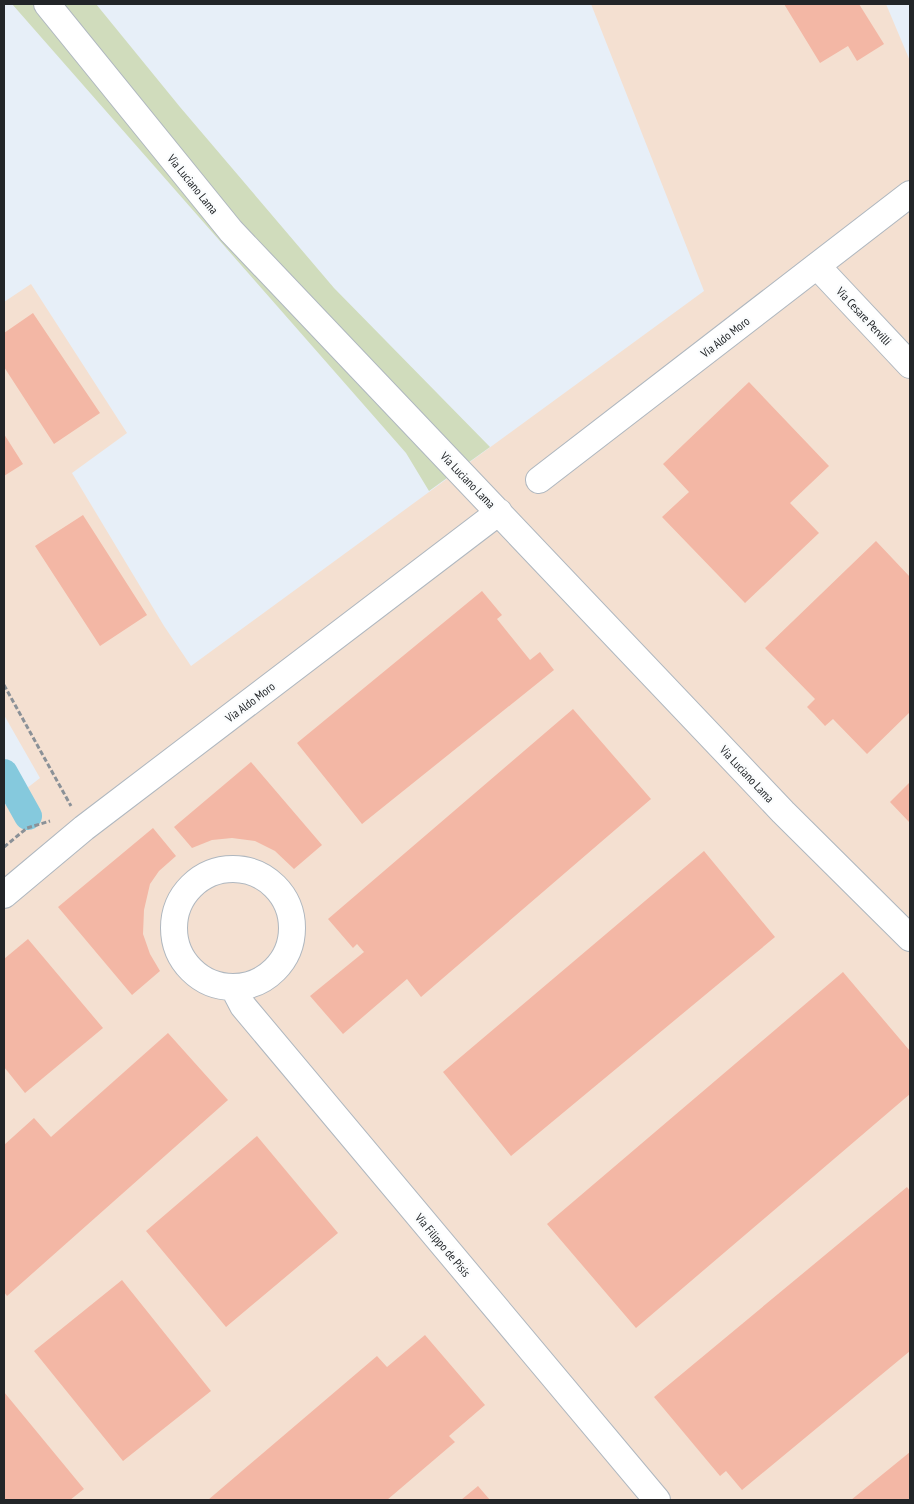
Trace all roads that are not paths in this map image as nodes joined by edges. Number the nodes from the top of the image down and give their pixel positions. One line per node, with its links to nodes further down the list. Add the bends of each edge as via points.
1 (46, 4): 6 (street, Via Luciano Lama, via 231,231)
2 (910, 194): 3 (street, Via Aldo Moro)
3 (817, 266): 4 (street, Via Cesare Pervilli); 5 (street, Via Aldo Moro)
4 (910, 365)
5 (539, 480)
6 (499, 512): 7 (street, Via Aldo Moro, via 84,828); 8 (street, Via Luciano Lama, via 783,812)
7 (4, 896)
8 (910, 938)
9 (233, 987): 9 (street, via 253,984 271,973 284,958 291,939 291,918 284,899 271,883 254,873 235,869 199,879 177,908 174,927 176,946 184,962 198,976 214,984); 10 (street, Via Filippo de Pisis, via 243,1006)
10 (657, 1500)

